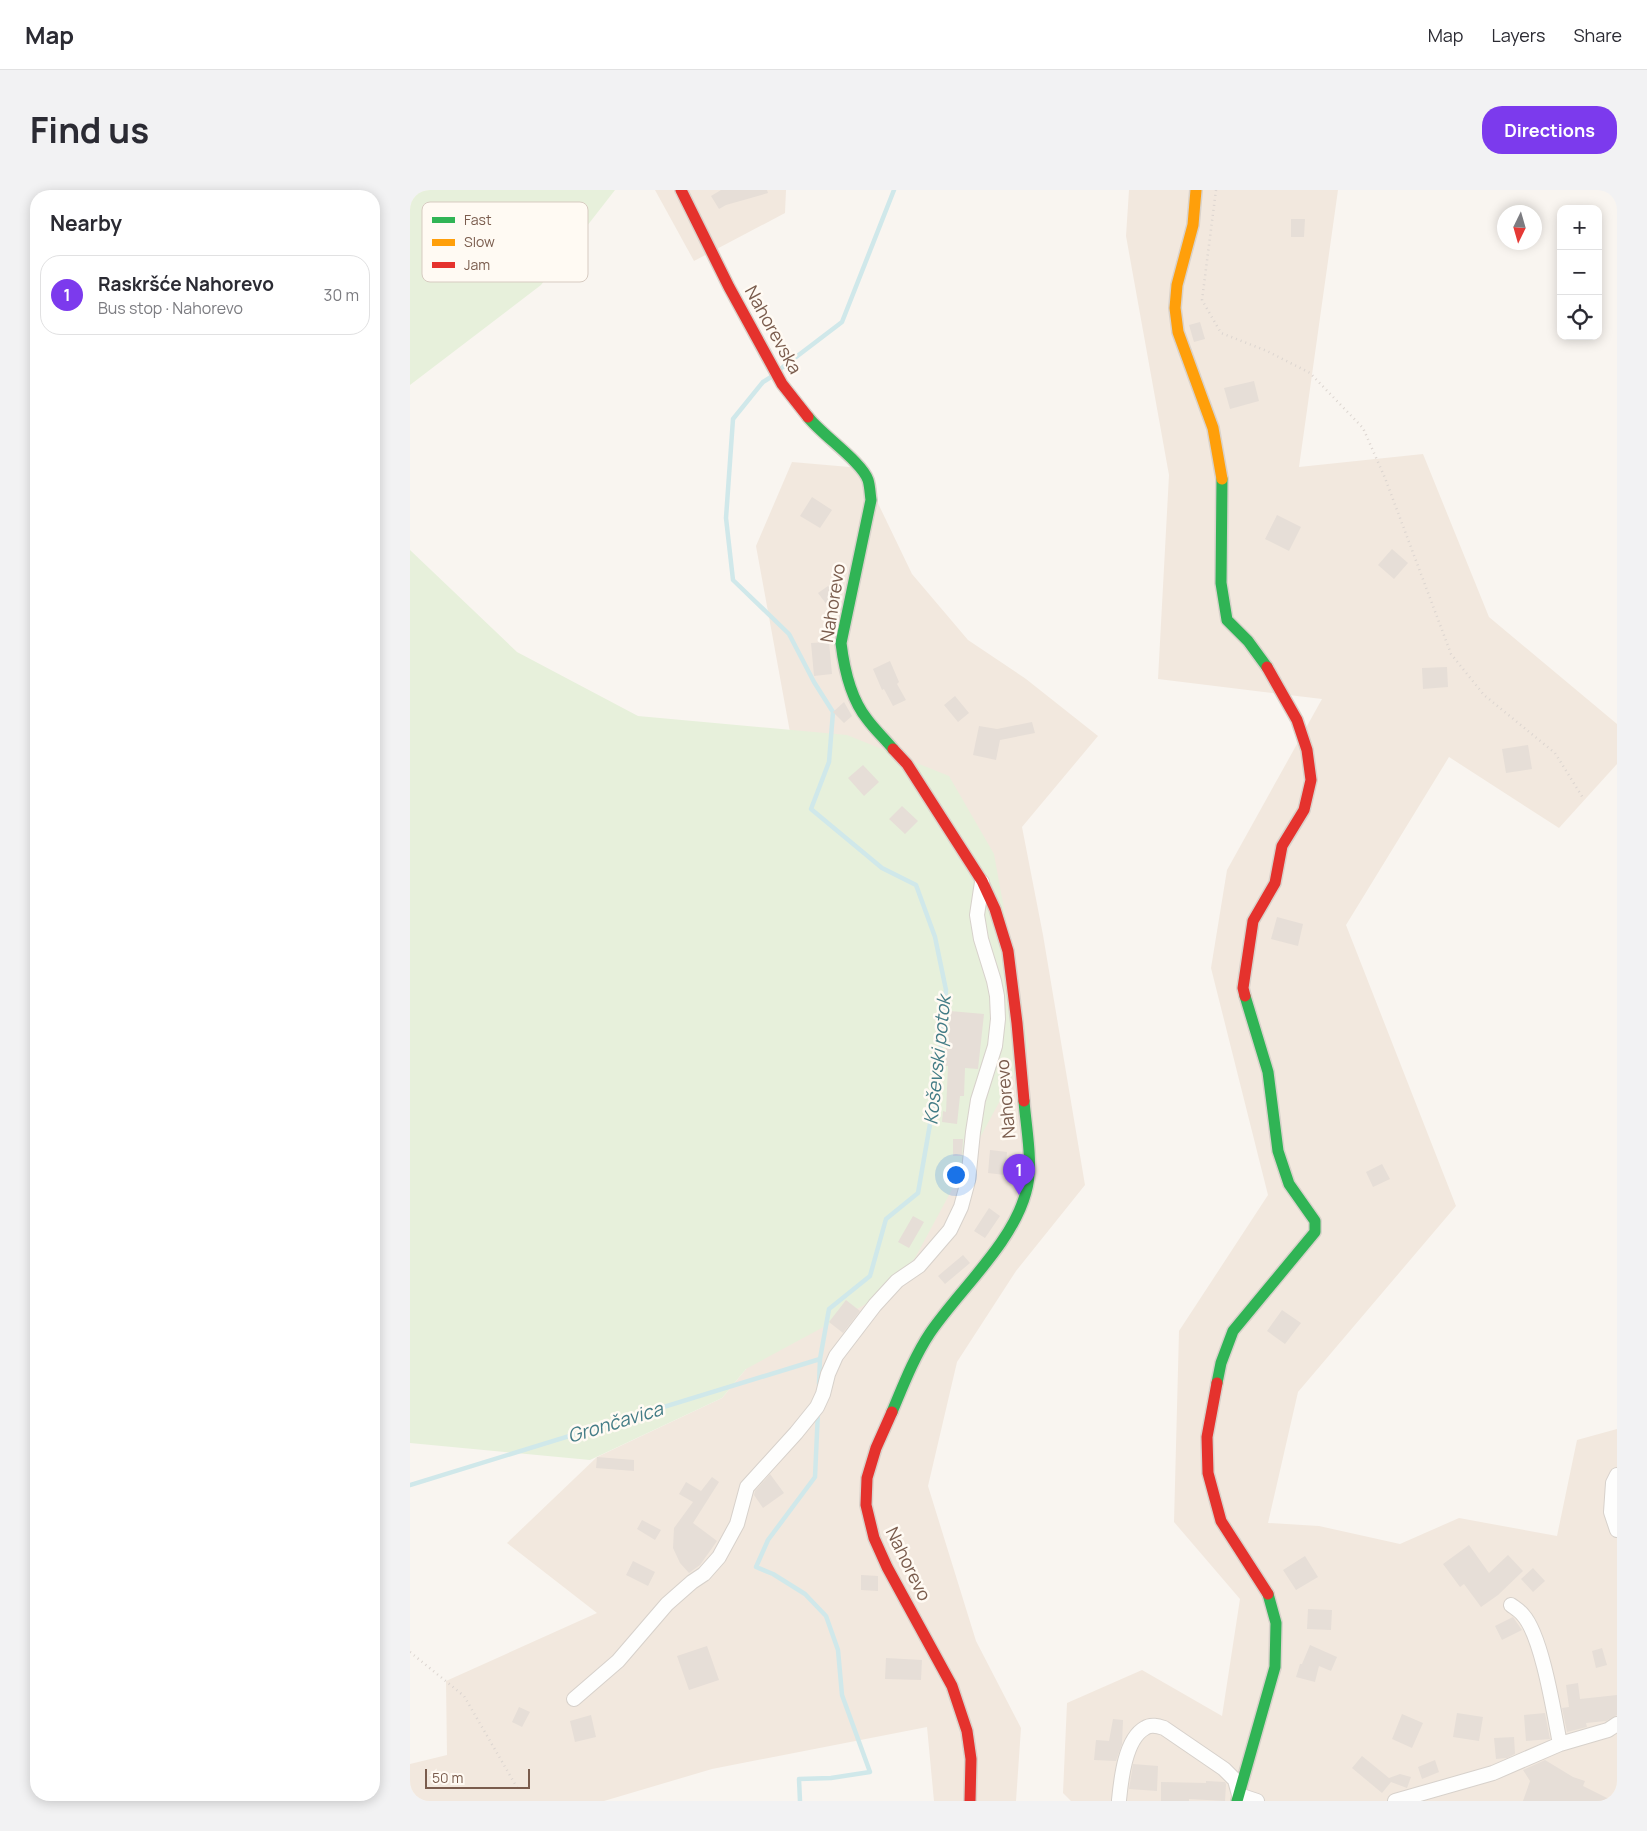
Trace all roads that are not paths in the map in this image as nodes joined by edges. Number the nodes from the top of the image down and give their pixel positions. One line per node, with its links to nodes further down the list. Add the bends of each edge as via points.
1 (681, 190): 3 (street, Nahorevska, via 780,381 816,427)
2 (1196, 190): 11 (street, via 1193,225 1177,285 1175,308 1178,332 1213,428 1219,455 1223,484 1221,583 1227,620 1248,641 1270,671 1297,720 1307,750 1311,780 1304,810 1282,846 1276,883 1253,921 1243,988 1268,1072 1278,1151 1289,1184 1315,1221 1315,1232 1233,1331 1221,1363 1207,1437 1208,1474 1222,1522 1270,1597 1276,1623 1275,1667)
3 (861, 468): 4 (street, Nahorevo, via 868,480 871,500 841,644 843,662 866,718 908,764)
4 (982, 881): 8 (street, via 977,915 997,996 998,1019 995,1046 972,1132 968,1181 950,1230 919,1266 897,1281 847,1340 836,1356 817,1407 747,1488 737,1524 719,1557 704,1574 667,1604 618,1661); 13 (street, Nahorevo, via 1008,951 1028,1146 1027,1191 1017,1218 929,1334 911,1369 876,1448 867,1478 866,1505 874,1538 887,1567 952,1686 967,1731 971,1759)
5 (1617, 1475): 6 (street, via 1613,1483 1611,1512)
6 (1617, 1530)
7 (1511, 1605): 10 (street, via 1524,1615 1533,1632)
8 (574, 1699)
9 (1617, 1724): 10 (street, via 1608,1730)
10 (1560, 1744): 15 (street, via 1493,1773)
11 (1238, 1798): 12 (street, via 1235,1780 1224,1770 1164,1728 1154,1725 1144,1728 1126,1755); 14 (street)
12 (1119, 1800)
13 (970, 1801)
14 (1257, 1801)
15 (1394, 1801)

